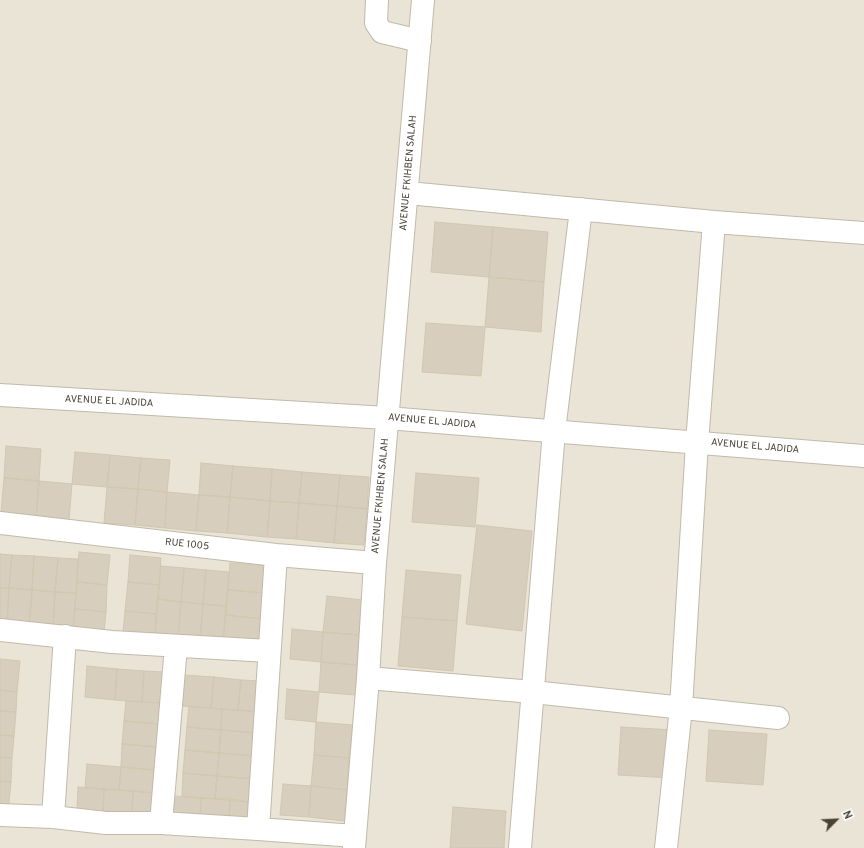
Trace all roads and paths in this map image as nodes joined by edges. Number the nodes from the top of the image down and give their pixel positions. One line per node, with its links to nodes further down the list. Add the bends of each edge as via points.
1 (377, 0): 3 (street, via 376,23 382,32)
2 (423, 0): 3 (street, AVENUE FKIHBEN SALAH)
3 (420, 41): 4 (street, AVENUE FKIHBEN SALAH)
4 (408, 193): 5 (street); 9 (street, AVENUE FKIHBEN SALAH)
5 (581, 209): 6 (street); 10 (street)
6 (714, 222): 7 (street); 11 (street)
7 (864, 232)
8 (0, 395): 9 (street, AVENUE EL JADIDA)
9 (387, 418): 10 (street, AVENUE EL JADIDA); 15 (street, AVENUE FKIHBEN SALAH)
10 (554, 431): 11 (street, AVENUE EL JADIDA); 21 (street)
11 (697, 443): 12 (street, AVENUE EL JADIDA); 22 (street)
12 (864, 456)
13 (0, 523): 14 (street, RUE 1005)
14 (276, 555): 15 (street, RUE 1005); 19 (street)
15 (375, 563): 20 (street, AVENUE FKIHBEN SALAH)
16 (0, 630): 17 (street)
17 (65, 636): 18 (street); 25 (street)
18 (176, 646): 19 (street); 26 (street)
19 (269, 651): 27 (street)
20 (368, 678): 21 (street); 28 (street, AVENUE FKIHBEN SALAH)
21 (532, 692): 22 (street); 29 (street)
22 (681, 708): 23 (street); 30 (street)
23 (778, 718)
24 (0, 815): 25 (street)
25 (53, 817): 26 (street, via 106,822)
26 (160, 823): 27 (street)
27 (258, 829): 28 (street)
28 (355, 842)
29 (520, 848)
30 (666, 848)

